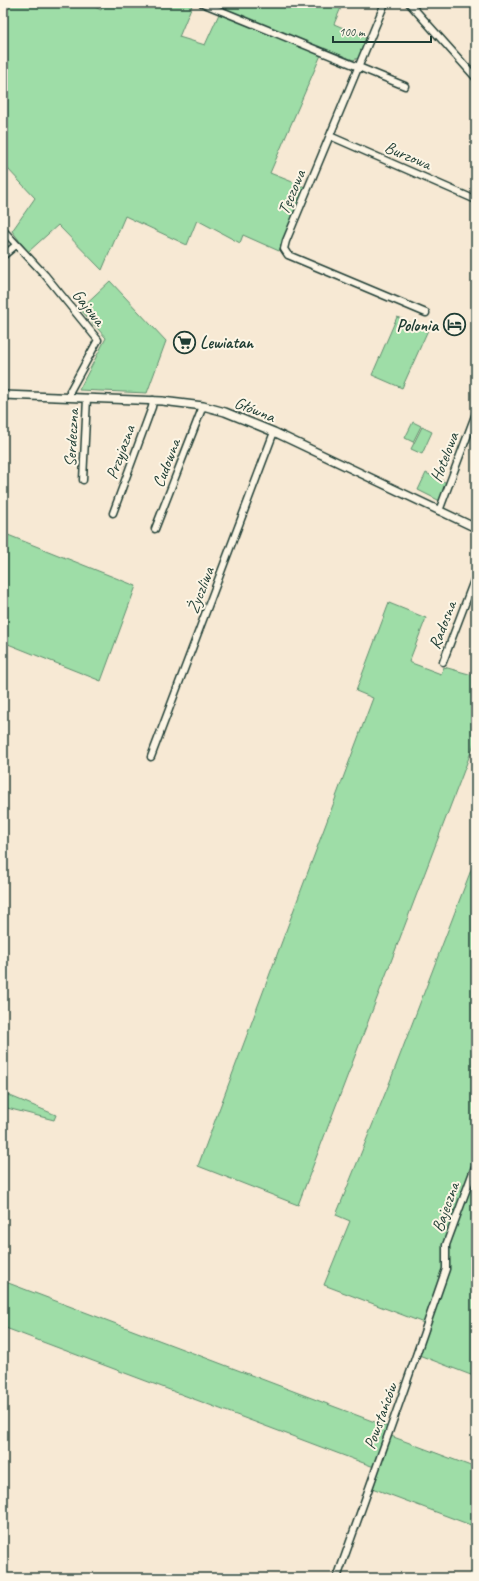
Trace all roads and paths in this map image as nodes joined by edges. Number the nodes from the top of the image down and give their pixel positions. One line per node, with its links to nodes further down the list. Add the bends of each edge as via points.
1 (202, 3): 4 (street)
2 (385, 3): 4 (street, Tęczowa)
3 (409, 3): 5 (street)
4 (358, 66): 6 (street); 7 (street, Tęczowa)
5 (476, 78)
6 (405, 86)
7 (330, 136): 8 (street, Burzowa); 12 (street, Tęczowa, via 284,249 288,255)
8 (476, 200)
9 (3, 230): 10 (street, Gajowa)
10 (16, 245): 11 (street); 14 (street, Gajowa, via 45,275 98,340 70,391)
11 (3, 256)
12 (426, 313)
13 (3, 394): 14 (street, Główna)
14 (70, 397): 15 (street, Główna)
15 (87, 398): 16 (street, Główna); 20 (street, Serdeczna)
16 (152, 400): 17 (street, Główna); 22 (street, Przyjazna, via 152,407)
17 (203, 406): 19 (street, Główna, via 242,418); 24 (street, Cudowna)
18 (476, 413): 21 (street, Hotelowa)
19 (274, 432): 21 (street, Główna); 27 (street, Życzliwa)
20 (83, 480)
21 (439, 511): 23 (street, Główna)
22 (113, 513)
23 (476, 528)
24 (155, 529)
25 (476, 575): 26 (street, Radosna)
26 (443, 662)
27 (151, 757)
28 (476, 1164): 29 (street, Bajeczna, via 446,1245)
29 (446, 1262): 30 (street, Powstańców, via 446,1269 427,1325)
30 (337, 1578)

